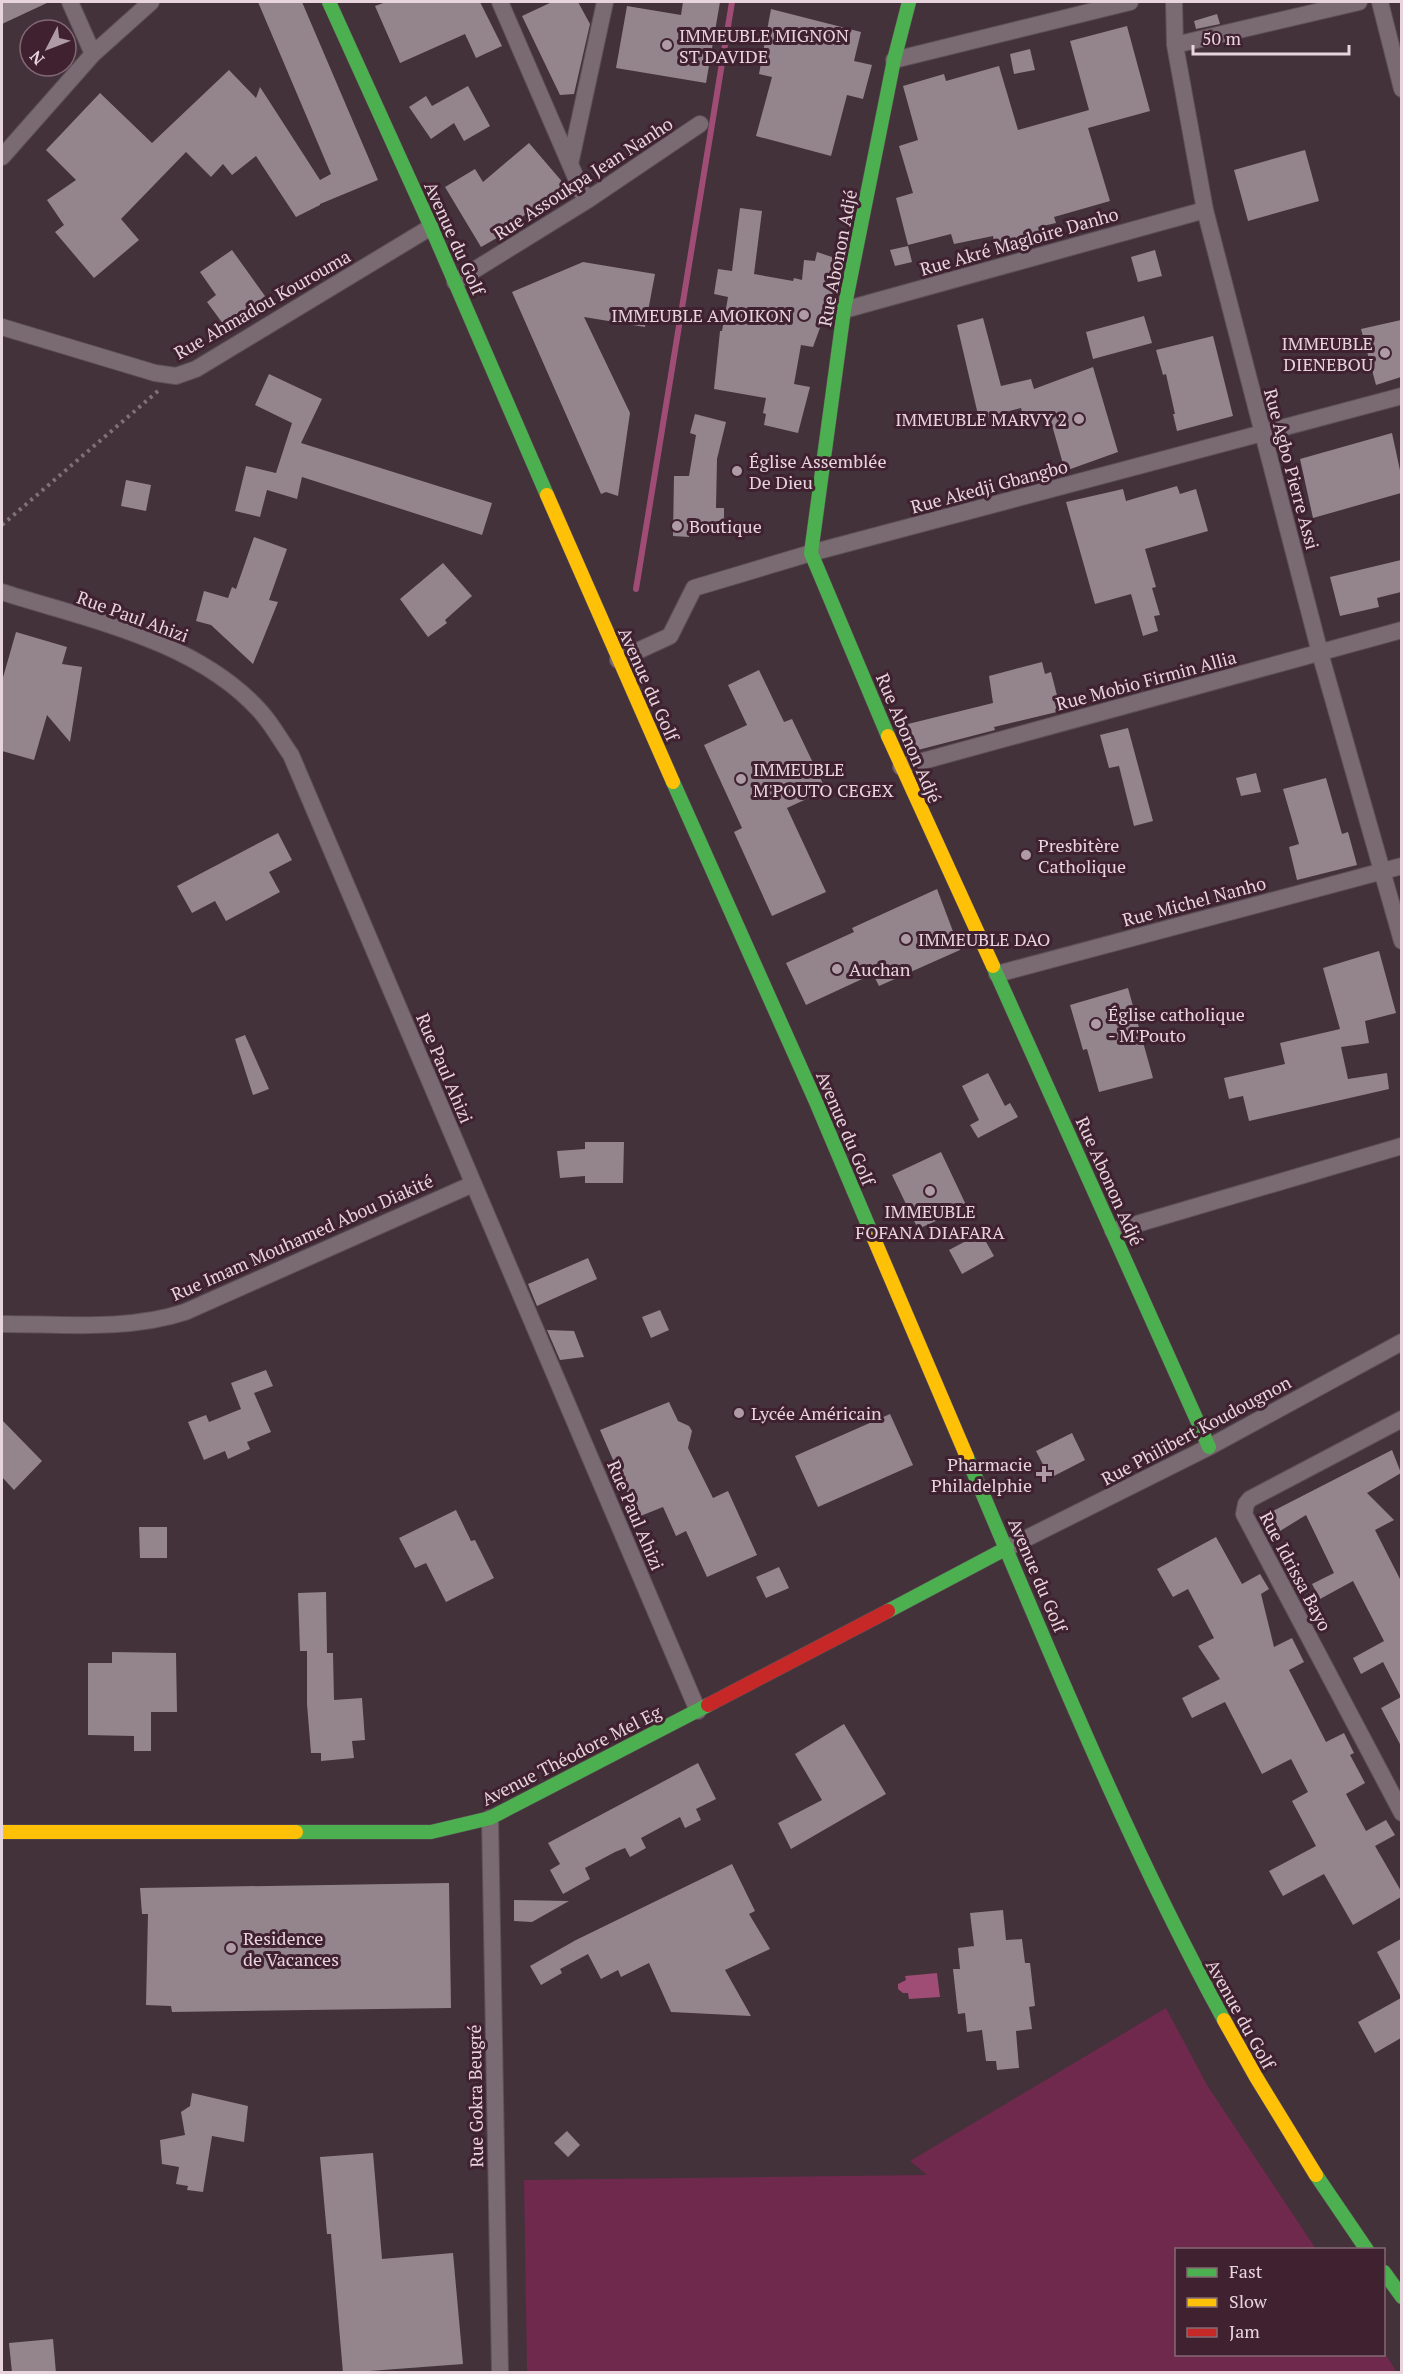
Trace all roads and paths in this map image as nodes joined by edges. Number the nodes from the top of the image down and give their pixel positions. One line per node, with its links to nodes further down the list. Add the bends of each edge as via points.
1 (70, 2): 12 (street)
2 (151, 2): 12 (street)
3 (329, 2): 20 (main road, Avenue du Golf)
4 (500, 2): 17 (street)
5 (605, 2): 17 (street)
6 (909, 2): 13 (main road, Rue Abonon Adjé)
7 (1130, 2): 13 (street)
8 (1174, 2): 11 (street, Rue Agbo Pierre Assi)
9 (1359, 2): 11 (street)
10 (1380, 2): 14 (street)
11 (1175, 45): 19 (street, Rue Agbo Pierre Assi)
12 (93, 54): 16 (street)
13 (894, 60): 22 (main road, Rue Abonon Adjé)
14 (1401, 89)
15 (700, 124): 18 (street, Rue Assoukpa Jean Nanho)
16 (2, 157)
17 (570, 164): 18 (street)
18 (586, 201): 21 (street, Rue Assoukpa Jean Nanho)
19 (1205, 210): 22 (street, Rue Akré Magloire Danho); 26 (street, Rue Agbo Pierre Assi)
20 (431, 227): 21 (main road, Avenue du Golf); 24 (street, Rue Ahmadou Kourouma, via 196,369)
21 (455, 282): 32 (main road, Avenue du Golf)
22 (844, 310): 28 (main road, Rue Abonon Adjé)
23 (2, 327): 24 (street, Rue Ahmadou Kourouma, via 134,368)
24 (176, 376): 27 (path)
25 (1401, 396): 26 (street, Rue Akedji Gbangbo)
26 (1262, 434): 28 (street, Rue Akedji Gbangbo); 31 (street, Rue Agbo Pierre Assi)
27 (2, 525)
28 (811, 553): 32 (street, Rue Akedji Gbangbo, via 694,588 670,636); 33 (main road, Rue Abonon Adjé)
29 (2, 592): 39 (street, Rue Paul Ahizi, via 132,633 187,655 235,688 260,711 291,755)
30 (1401, 630): 31 (street, Rue Mobio Firmin Allia)
31 (1320, 653): 33 (street, Rue Mobio Firmin Allia); 35 (street, Rue Agbo Pierre Assi)
32 (618, 660): 45 (main road, Avenue du Golf, via 816,1102)
33 (901, 768): 37 (main road, Rue Abonon Adjé)
34 (1401, 866): 35 (street, Rue Michel Nanho)
35 (1382, 872): 36 (street, Rue Agbo Pierre Assi); 37 (street, Rue Michel Nanho)
36 (1401, 940)
37 (997, 974): 40 (main road, Rue Abonon Adjé)
38 (1401, 1146): 40 (street)
39 (473, 1184): 41 (street, Rue Imam Mouhamed Abou Diakité, via 163,1319 139,1323); 46 (street, Rue Paul Ahizi)
40 (1113, 1231): 44 (main road, Rue Abonon Adjé)
41 (2, 1324)
42 (1401, 1342): 44 (street, Rue Philibert Koudougnon)
43 (1401, 1419): 47 (street, Rue Idrissa Bayo, via 1250,1499 1244,1514)
44 (1209, 1447): 45 (street, Rue Philibert Koudougnon)
45 (1007, 1548): 46 (main road, Avenue Théodore Mel Eg); 50 (main road, Avenue du Golf, via 1102,1773 1194,1966 1248,2066)
46 (698, 1711): 48 (main road, Avenue Théodore Mel Eg)
47 (1401, 1813)
48 (490, 1818): 49 (main road, Avenue Théodore Mel Eg, via 431,1832); 53 (street, Rue Gokra Beugré)
49 (2, 1832)
50 (1366, 2248)
51 (1385, 2275): 52 (main road)
52 (1401, 2297)
53 (500, 2373)

